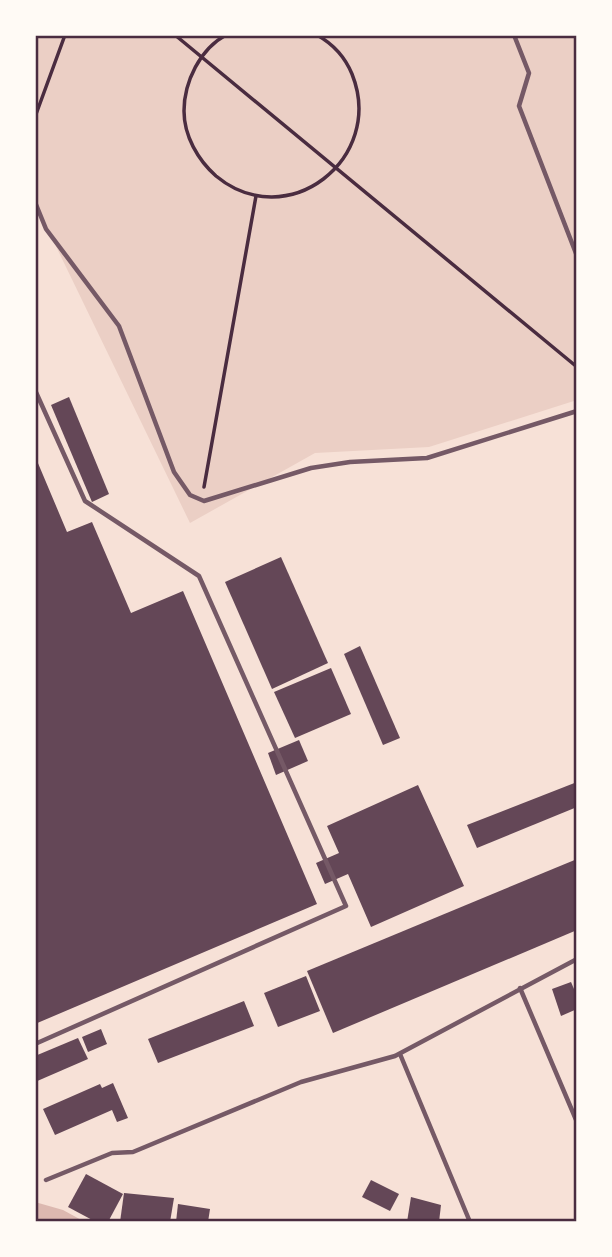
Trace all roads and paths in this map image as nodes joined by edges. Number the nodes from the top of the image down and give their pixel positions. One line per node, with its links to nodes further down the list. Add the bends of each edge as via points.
1 (65, 35): 7 (path)
2 (175, 35): 6 (path)
3 (226, 35): 6 (path)
4 (317, 35): 8 (path, via 347,63 358,89 360,117 353,145)
5 (514, 35): 11 (lane, via 529,73 519,106)
6 (202, 56): 8 (path); 9 (path, via 188,83 184,112 190,141 205,166 228,186)
7 (35, 117)
8 (337, 168): 9 (path, via 314,187 285,196); 12 (path)
9 (256, 196): 15 (path)
10 (35, 202): 15 (lane, via 46,229 119,326 174,472 190,495)
11 (577, 256)
12 (577, 367)
13 (35, 390): 18 (lane, via 85,501 199,576 346,906)
14 (577, 411): 15 (lane, via 427,458 311,468)
15 (200, 499)
16 (577, 960): 17 (lane)
17 (520, 988): 19 (lane); 20 (lane)
18 (35, 1044)
19 (400, 1054): 21 (lane, via 301,1082 133,1152 112,1153); 22 (lane)
20 (577, 1122)
21 (46, 1180)
22 (470, 1222)

